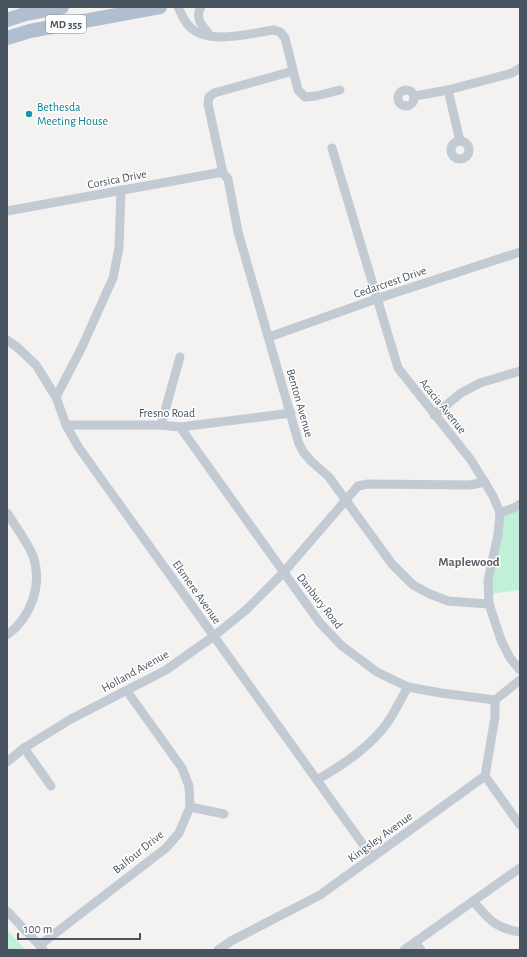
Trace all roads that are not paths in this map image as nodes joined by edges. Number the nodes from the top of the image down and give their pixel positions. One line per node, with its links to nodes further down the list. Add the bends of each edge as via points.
1 (62, 7): 6 (main road, MD 355)
2 (160, 7): 5 (main road, MD 355)
3 (178, 7): 7 (street, via 189,26)
4 (201, 7): 7 (street, via 198,12 199,22)
5 (130, 10): 8 (main road, MD 355)
6 (7, 20)
7 (210, 36): 10 (street, via 274,30 280,32 285,38)
8 (7, 38)
9 (520, 68): 12 (street, via 512,73)
10 (293, 71): 11 (street, via 298,90 305,97); 16 (street, Benton Avenue, via 214,93 209,97 208,104)
11 (340, 90)
12 (448, 90): 13 (street); 14 (street)
13 (414, 96)
14 (460, 141)
15 (332, 148): 20 (street, Acacia Avenue)
16 (226, 176): 17 (street, Corsica Drive, via 217,173); 21 (street, Benton Avenue, via 238,232)
17 (121, 190): 18 (street, Corsica Drive); 25 (street, via 119,248 113,278)
18 (7, 211)
19 (520, 252): 20 (street, Cedarcrest Drive)
20 (376, 299): 21 (street, Cedarcrest Drive); 27 (street, Acacia Avenue, via 398,368)
21 (268, 337): 26 (street, Benton Avenue)
22 (7, 340): 25 (street, Elsmere Avenue, via 36,365)
23 (180, 357): 29 (street)
24 (520, 370): 27 (street, via 480,383 461,393)
25 (56, 397): 28 (street, Elsmere Avenue)
26 (290, 413): 30 (street, Fresno Road); 32 (street, Benton Avenue, via 304,453 329,477)
27 (434, 415): 31 (street, Acacia Avenue, via 471,460)
28 (66, 425): 29 (street, Fresno Road); 39 (street, Elsmere Avenue, via 79,448)
29 (161, 426): 30 (street, Fresno Road)
30 (180, 428): 36 (street, Danbury Road)
31 (485, 482): 32 (street, via 470,485 368,484 358,486); 34 (street, Acacia Avenue)
32 (347, 501): 36 (street, Holland Avenue); 37 (street, Benton Avenue, via 392,564 413,585 448,601)
33 (520, 504): 34 (street)
34 (500, 513): 37 (street, Acacia Avenue, via 488,580)
35 (7, 514): 38 (street, via 29,547 37,575 32,604 17,628)
36 (283, 573): 39 (street, Holland Avenue, via 246,610); 42 (street, Danbury Road, via 320,623 342,646 377,672)
37 (489, 604): 40 (street, Acacia Avenue, via 501,640 510,658)
38 (7, 635)
39 (214, 636): 43 (street, Holland Avenue, via 166,670); 48 (street, Elsmere Avenue)
40 (520, 670)
41 (520, 680): 44 (street)
42 (408, 687): 44 (street, Danbury Road); 48 (street, via 389,719 372,740 345,763)
43 (127, 691): 45 (street, Holland Avenue, via 71,719); 50 (street, Balfour Drive, via 182,768 188,786)
44 (495, 700): 47 (street, via 495,717)
45 (24, 748): 46 (street, Holland Avenue); 49 (street)
46 (7, 762)
47 (485, 776): 52 (street); 53 (street, Kingsley Avenue)
48 (317, 780): 53 (street, Elsmere Avenue)
49 (51, 786)
50 (190, 808): 51 (street); 59 (street, Balfour Drive, via 179,834 166,848)
51 (224, 814)
52 (520, 825)
53 (372, 857): 60 (street, Kingsley Avenue, via 320,895)
54 (520, 868): 55 (street)
55 (472, 901): 57 (street, via 490,921 508,930); 58 (street)
56 (7, 911): 59 (street)
57 (520, 932)
58 (416, 942): 61 (street); 62 (street)
59 (42, 948)
60 (218, 950)
61 (404, 950)
62 (421, 950)

